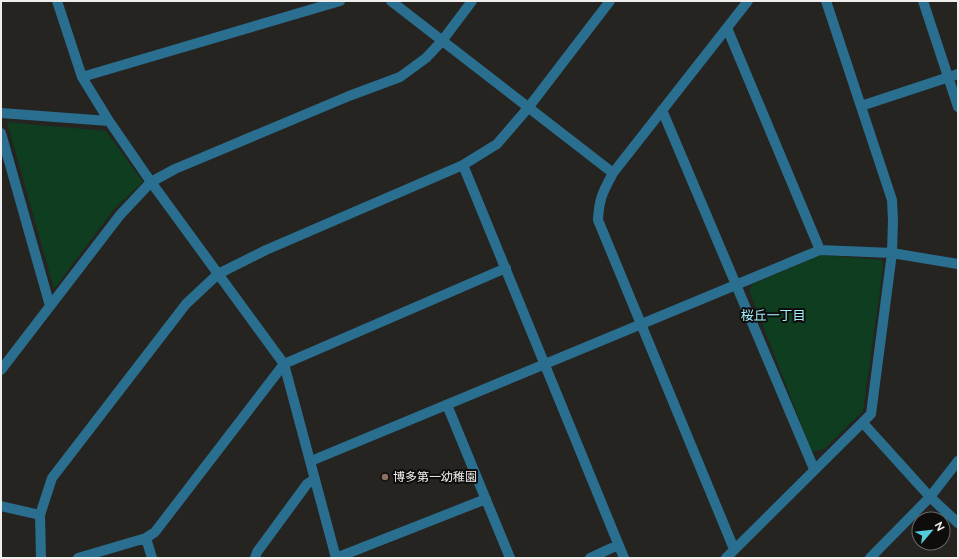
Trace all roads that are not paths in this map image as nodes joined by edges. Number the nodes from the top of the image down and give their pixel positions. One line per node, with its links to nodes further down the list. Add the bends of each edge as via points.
1 (57, 1): 11 (street)
2 (340, 1): 11 (street)
3 (391, 1): 10 (street)
4 (472, 1): 10 (street)
5 (610, 1): 15 (street)
6 (748, 1): 9 (street)
7 (826, 1): 13 (street)
8 (923, 1): 12 (street)
9 (727, 28): 16 (street); 23 (street)
10 (442, 41): 15 (street); 22 (street, via 426,58 400,77 174,169)
11 (82, 76): 18 (street)
12 (953, 76): 13 (street); 14 (street)
13 (861, 106): 24 (street, via 892,200)
14 (958, 107)
15 (528, 108): 20 (street, via 497,144); 21 (street)
16 (662, 110): 21 (street); 28 (street)
17 (1, 113): 18 (street)
18 (108, 121): 22 (street)
19 (1, 134): 29 (street)
20 (463, 165): 26 (street); 27 (street, via 266,250)
21 (613, 173): 30 (street, via 602,192 598,220)
22 (151, 182): 27 (street); 29 (street, via 120,215)
23 (820, 250): 24 (street); 28 (street)
24 (892, 253): 25 (street); 35 (street, via 871,414)
25 (958, 264)
26 (506, 268): 31 (street); 32 (street)
27 (218, 274): 31 (street); 43 (street, via 186,304 52,478)
28 (736, 285): 30 (street); 38 (street)
29 (50, 306): 33 (street)
30 (641, 325): 32 (street); 47 (street)
31 (284, 364): 36 (street); 45 (street, via 155,532)
32 (545, 364): 34 (street); 46 (street)
33 (1, 370)
34 (447, 405): 36 (street); 41 (street)
35 (863, 423): 38 (street); 40 (street)
36 (310, 461): 39 (street)
37 (958, 461): 40 (street)
38 (814, 469): 47 (street)
39 (315, 479): 51 (street, via 307,484); 52 (street)
40 (930, 497): 44 (street); 57 (street)
41 (486, 499): 52 (street); 53 (street)
42 (1, 506): 43 (street)
43 (40, 515): 48 (street)
44 (958, 523)
45 (146, 538): 49 (street); 50 (street)
46 (618, 545): 54 (street); 55 (street)
47 (734, 549): 56 (street)
48 (41, 558)
49 (78, 558)
50 (152, 558)
51 (255, 558)
52 (336, 558)
53 (510, 558)
54 (590, 558)
55 (624, 558)
56 (726, 558)
57 (870, 558)

